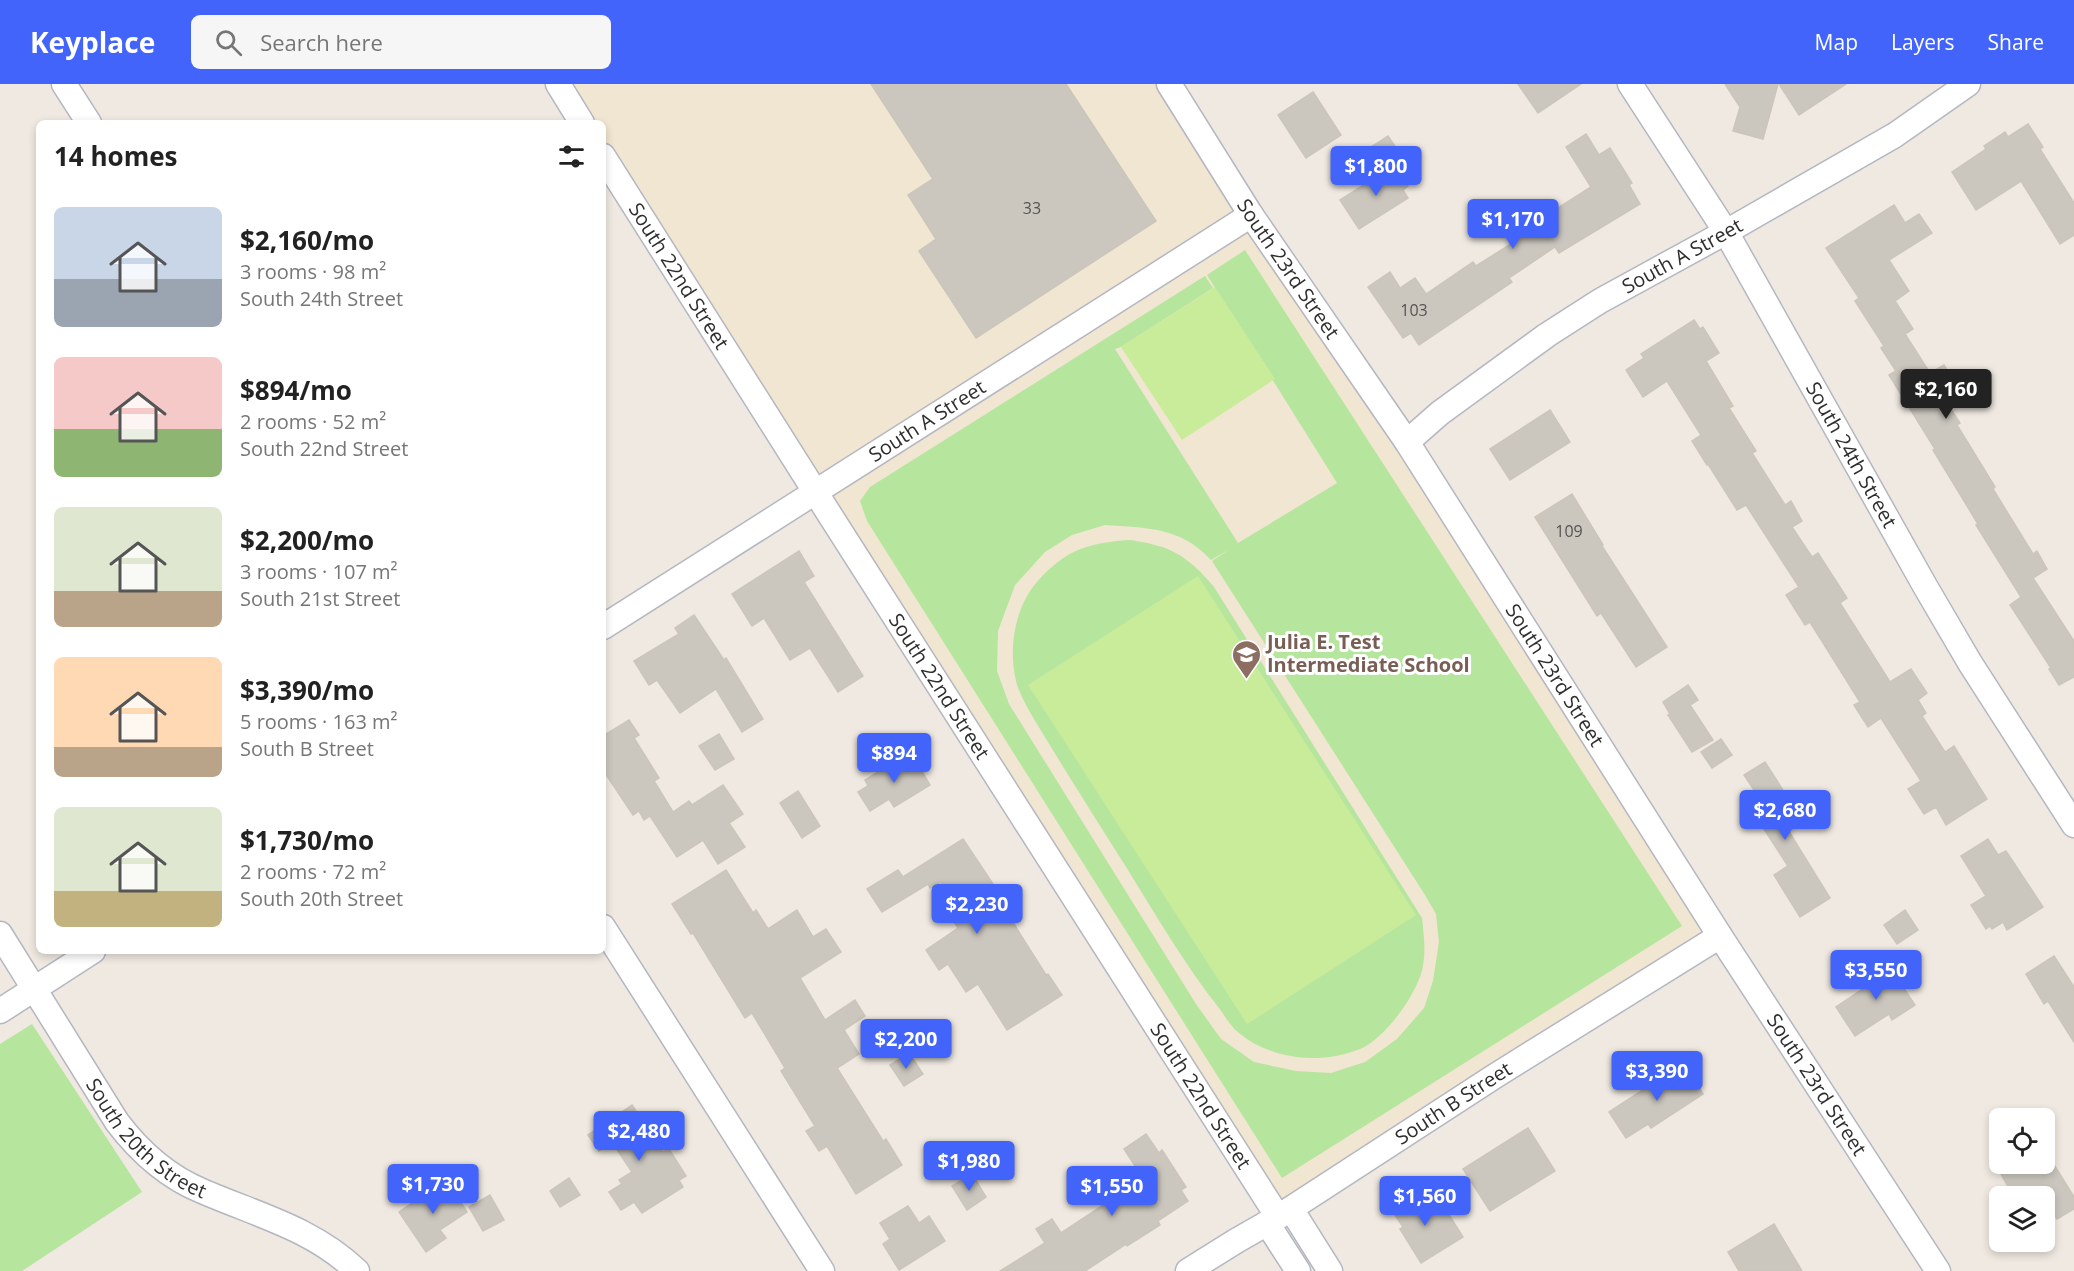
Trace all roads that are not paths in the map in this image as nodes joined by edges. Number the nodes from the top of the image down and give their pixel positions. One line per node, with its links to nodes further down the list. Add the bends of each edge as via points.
1 (64, 84): 6 (street)
2 (558, 84): 7 (street)
3 (1169, 84): 9 (street, South 23rd Street)
4 (1630, 84): 10 (street, South 24th Street)
5 (1968, 84): 10 (street, South A Street, via 1895,135)
6 (87, 120)
7 (580, 120)
8 (606, 161): 12 (street, South 22nd Street)
9 (1251, 215): 11 (street, South 23rd Street); 12 (street, South A Street)
10 (1726, 232): 11 (street, South A Street, via 1600,301 1533,344); 14 (street, South 24th Street, via 1970,663)
11 (1407, 442): 17 (street, South 23rd Street)
12 (815, 492): 13 (street, South A Street); 21 (street, South 22nd Street)
13 (606, 625)
14 (2074, 825)
15 (606, 932): 23 (street)
16 (0, 934): 19 (street, South 20th Street)
17 (1720, 936): 21 (street, South B Street); 27 (street, South 23rd Street)
18 (88, 954): 19 (street)
19 (35, 988): 20 (street); 22 (street, South 20th Street, via 117,1122 166,1171 201,1191 286,1223 320,1242)
20 (0, 1011)
21 (1279, 1217): 24 (street, South B Street); 25 (street, South 22nd Street); 26 (street, South 22nd Street)
22 (357, 1271)
23 (822, 1271)
24 (1188, 1271)
25 (1298, 1271)
26 (1330, 1271)
27 (1938, 1271)

